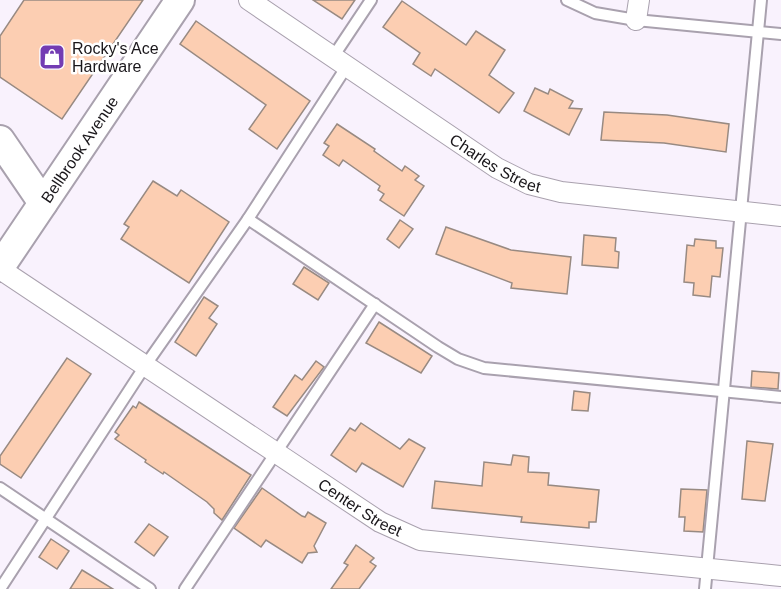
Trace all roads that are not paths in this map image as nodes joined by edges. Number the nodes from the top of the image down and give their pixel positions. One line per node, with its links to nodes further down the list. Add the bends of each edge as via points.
1 (180, 0): 11 (street, Bellbrook Avenue)
2 (249, 0): 9 (street, Charles Street)
3 (371, 0): 9 (lane)
4 (567, 0): 6 (lane, via 595,13)
5 (761, 0): 7 (lane)
6 (638, 10): 7 (lane)
7 (758, 32): 8 (lane); 12 (lane)
8 (781, 34)
9 (340, 61): 12 (street, Charles Street, via 497,168 529,184 561,192); 14 (lane)
10 (0, 140): 11 (street)
11 (43, 203): 15 (street, Bellbrook Avenue)
12 (740, 212): 13 (street, Charles Street); 18 (lane)
13 (781, 216)
14 (248, 219): 16 (lane); 17 (lane)
15 (0, 268): 17 (street, Center Street)
16 (375, 304): 18 (lane, via 458,359 484,368); 20 (lane)
17 (145, 366): 20 (street, Center Street); 22 (lane)
18 (723, 391): 19 (lane); 23 (lane)
19 (781, 397)
20 (277, 453): 23 (street, Center Street, via 380,522 420,540); 27 (lane)
21 (0, 488): 22 (lane)
22 (46, 519): 25 (lane); 26 (lane)
23 (707, 568): 24 (street, Center Street); 28 (lane)
24 (781, 576)
25 (0, 589)
26 (150, 589)
27 (185, 589)
28 (705, 589)

